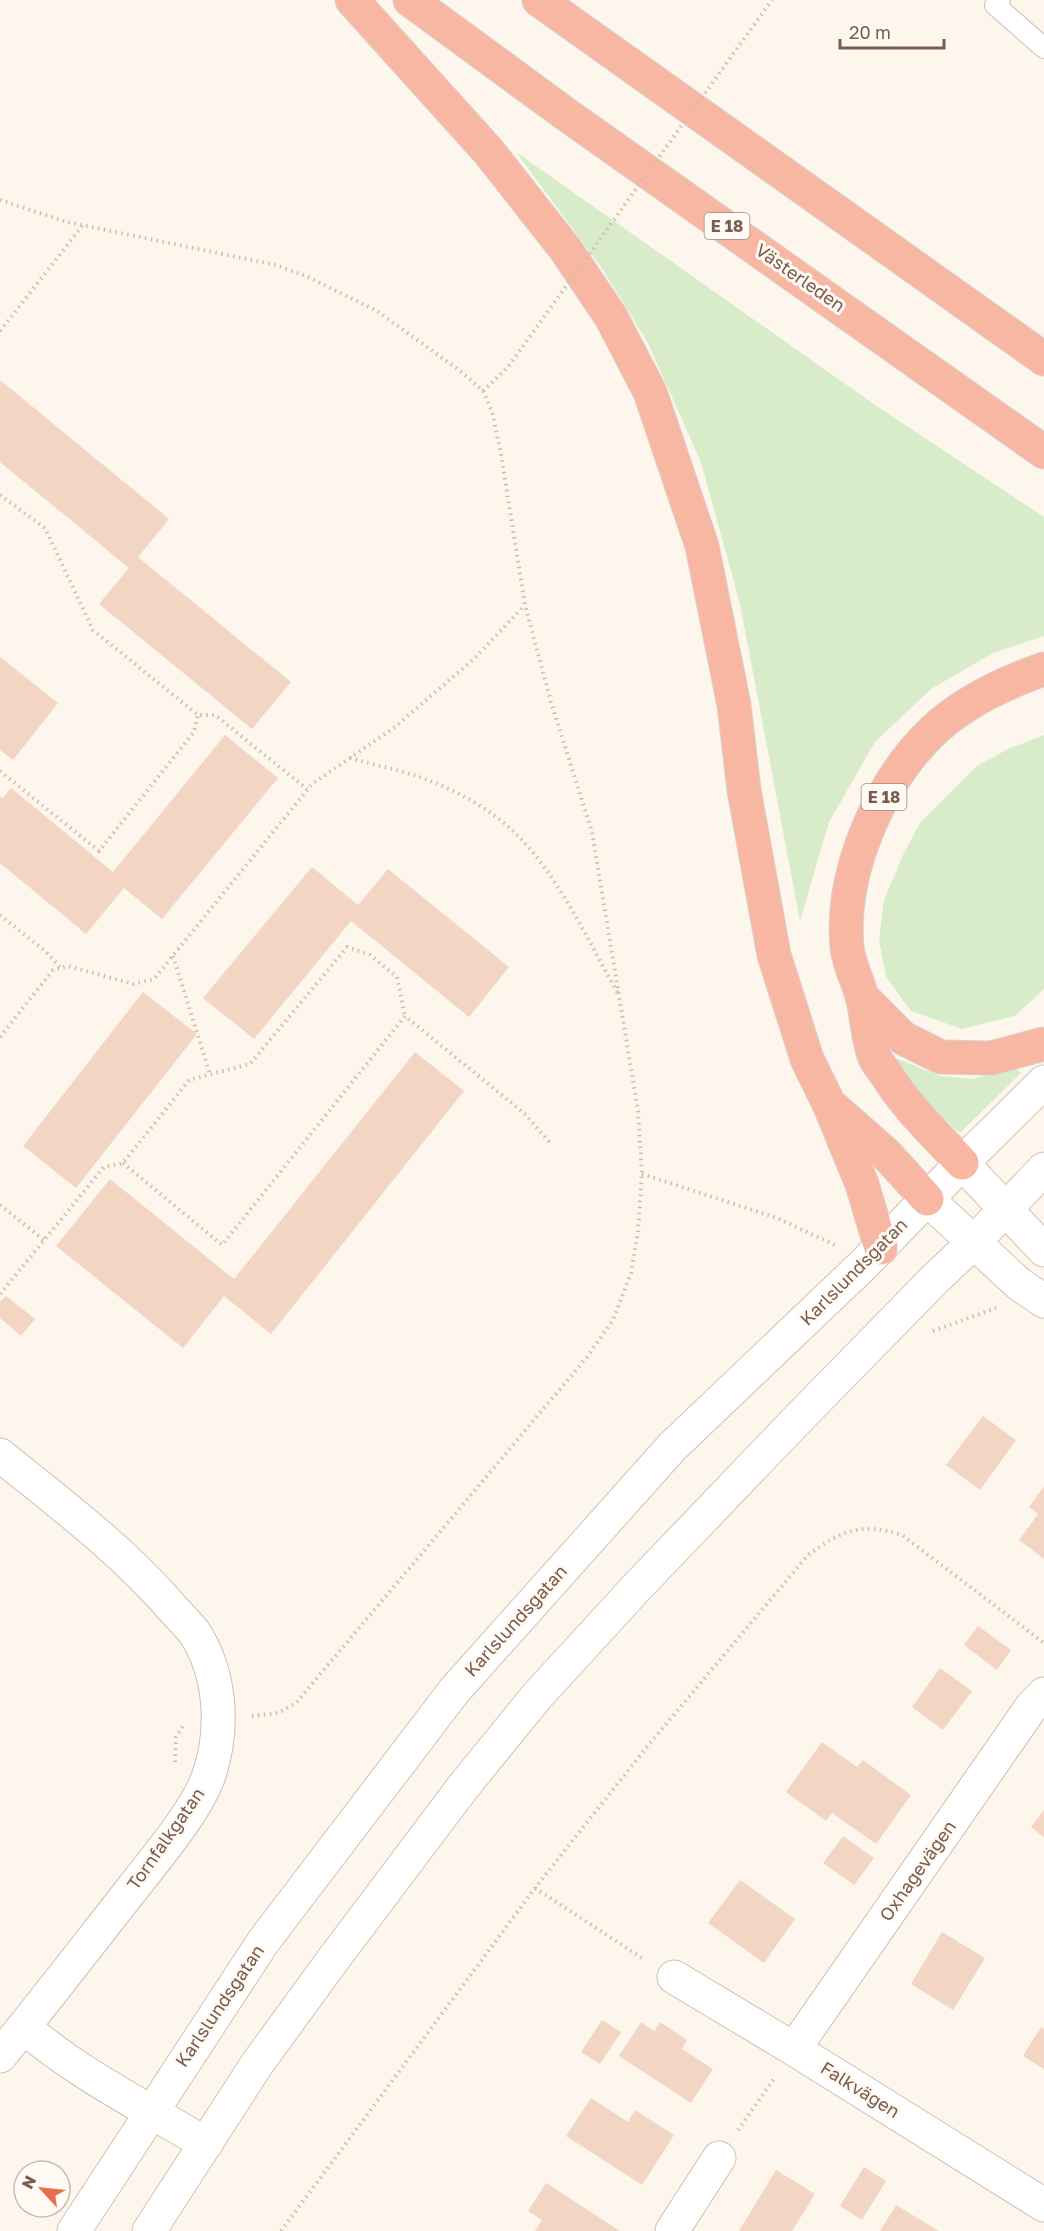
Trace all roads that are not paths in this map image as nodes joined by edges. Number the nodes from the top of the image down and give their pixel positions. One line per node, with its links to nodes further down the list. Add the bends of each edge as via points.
1 (352, 0): 12 (highway, via 489,152 566,250 611,317 650,392 702,546 734,705 744,790 774,955 807,1059)
2 (410, 0): 7 (highway, Västerleden / E 18)
3 (539, 0): 6 (highway)
4 (1000, 0): 5 (lane, via 995,5)
5 (1044, 48)
6 (1044, 359)
7 (1044, 452)
8 (1044, 669): 9 (highway, E 18, via 1005,683 934,730 886,791 855,864 847,904 848,950)
9 (863, 998): 10 (highway, E 18, via 903,1038 941,1057 991,1058); 13 (highway, E 18, via 875,1057 902,1099)
10 (1044, 1044)
11 (1044, 1082): 13 (main road, Karlslundsgatan)
12 (829, 1104): 15 (highway, via 886,1154); 18 (highway, via 862,1184)
13 (962, 1163): 15 (main road, Karlslundsgatan); 16 (main road, E 18)
14 (1044, 1169): 16 (main road)
15 (927, 1199): 17 (main road); 18 (main road, Karlslundsgatan)
16 (1004, 1209): 17 (main road); 19 (main road)
17 (973, 1243): 20 (main road); 28 (main road, via 781,1437 537,1696 332,1960 257,2064)
18 (881, 1248): 27 (main road, Karlslundsgatan, via 672,1447 454,1691 263,1942)
19 (1044, 1250)
20 (1044, 1301)
21 (0, 1455): 24 (main road, Tornfalkgatan, via 107,1541 194,1633 211,1669 219,1719 210,1774 193,1806)
22 (1044, 1694): 25 (main road, Oxhagevägen)
23 (674, 1977): 25 (main road, Falkvägen)
24 (24, 2027): 26 (main road, Tornfalkgatan); 27 (main road, via 41,2042)
25 (794, 2049): 30 (main road, Falkvägen)
26 (0, 2056)
27 (151, 2111): 28 (main road); 31 (main road, Karlslundsgatan)
28 (206, 2144): 32 (main road)
29 (719, 2158): 33 (main road)
30 (1044, 2205)
31 (74, 2231)
32 (149, 2231)
33 (672, 2231)

